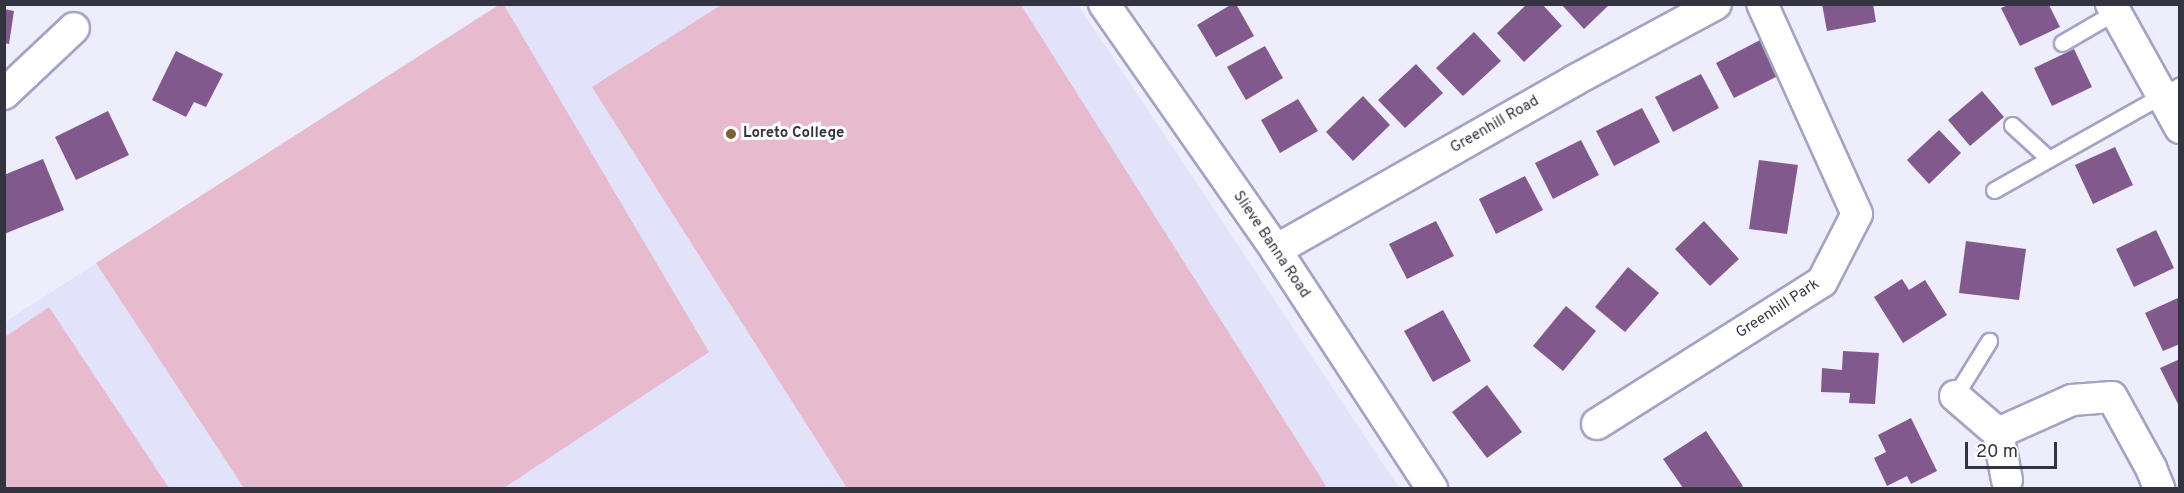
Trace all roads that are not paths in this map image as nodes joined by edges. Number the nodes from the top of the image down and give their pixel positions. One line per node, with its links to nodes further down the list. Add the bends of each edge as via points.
1 (1104, 4): 13 (street, Slieve Banna Road)
2 (1716, 4): 13 (street, Greenhill Road)
3 (1762, 4): 16 (street, Greenhill Park, via 1857,214 1822,282)
4 (2113, 8): 6 (lane); 7 (street)
5 (74, 28): 8 (street)
6 (2062, 43)
7 (2171, 90): 10 (street); 11 (lane)
8 (4, 94)
9 (2012, 125): 11 (lane)
10 (2180, 128)
11 (2049, 159): 12 (lane)
12 (1994, 190)
13 (1276, 250): 19 (street, Slieve Banna Road)
14 (1989, 341): 15 (lane)
15 (1955, 396): 17 (street)
16 (1597, 424)
17 (1998, 433): 18 (street); 20 (street, via 2072,400 2112,397)
18 (2007, 480)
19 (1432, 489)
20 (2159, 489)

